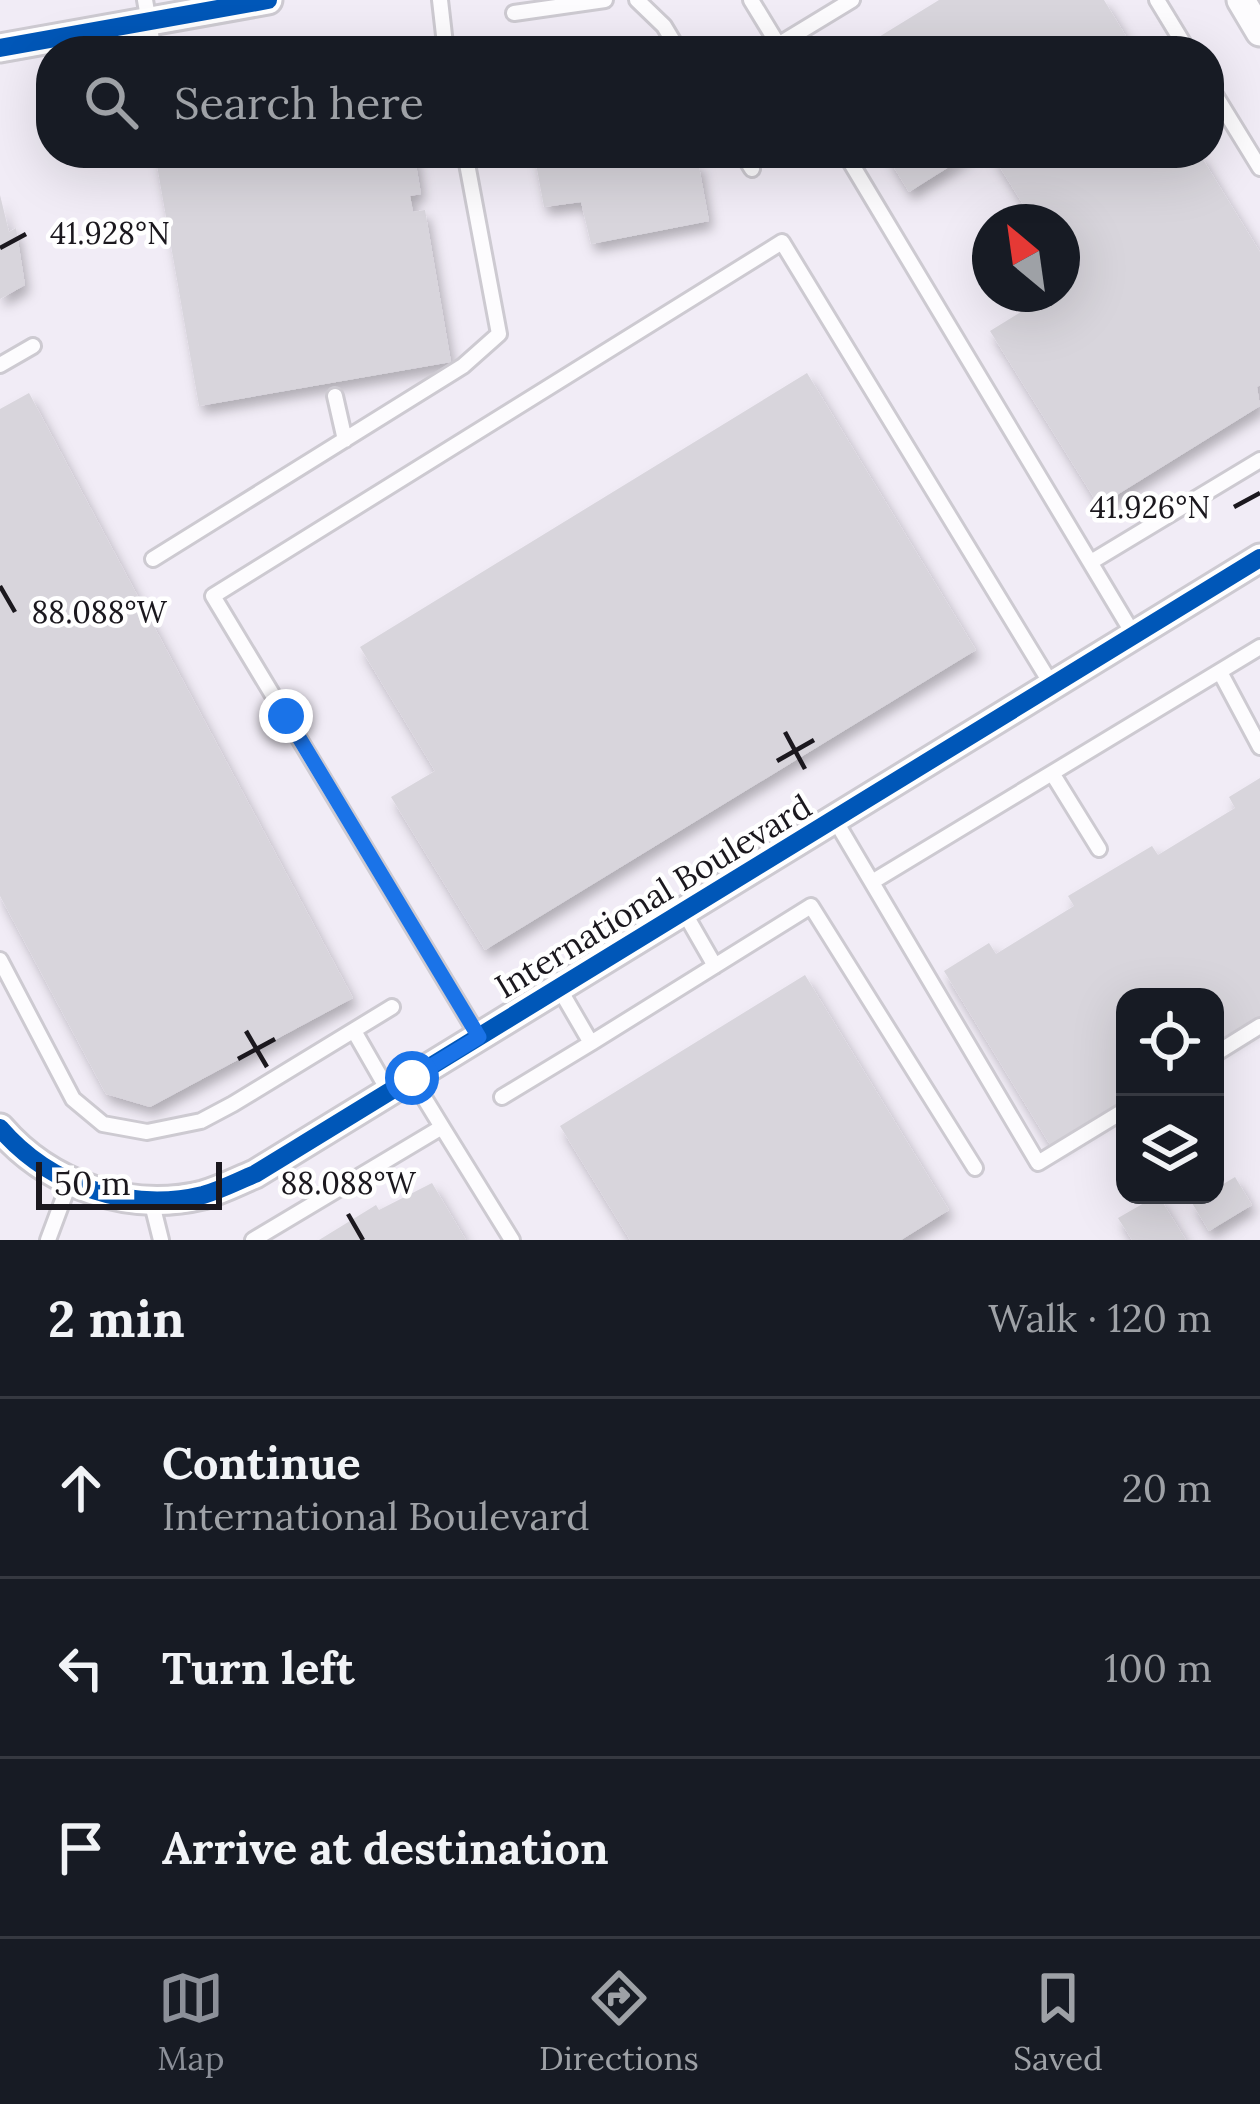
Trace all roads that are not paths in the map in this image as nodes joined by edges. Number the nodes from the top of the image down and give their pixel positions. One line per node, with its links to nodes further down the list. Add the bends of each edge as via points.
1 (268, 0): 9 (street)
2 (440, 0): 13 (lane)
3 (605, 0): 10 (lane)
4 (637, 0): 14 (lane)
5 (751, 0): 15 (lane)
6 (852, 0): 16 (lane)
7 (1157, 0): 17 (lane)
8 (1241, 0): 11 (street)
9 (147, 11): 12 (street)
10 (514, 13)
11 (1260, 32)
12 (48, 36)
13 (445, 36)
14 (670, 36)
15 (773, 36)
16 (798, 36)
17 (1179, 36)
18 (36, 39): 19 (street)
19 (0, 48)
20 (1224, 109): 23 (lane)
21 (468, 168): 27 (lane, via 499,334)
22 (854, 168): 31 (lane)
23 (1260, 168)
24 (33, 346): 25 (lane)
25 (0, 364)
26 (334, 396): 27 (lane)
27 (345, 440): 30 (lane)
28 (1260, 460): 31 (lane)
29 (1260, 558): 32 (street, International Boulevard)
30 (153, 559)
31 (1091, 562): 32 (lane)
32 (1135, 637): 35 (street, International Boulevard)
33 (1260, 647): 34 (lane)
34 (1220, 672): 36 (lane); 37 (lane)
35 (1053, 687): 38 (street, International Boulevard); 48 (lane, via 782,242 213,596)
36 (1260, 747)
37 (1052, 773): 39 (lane); 40 (lane)
38 (835, 820): 40 (lane); 41 (street, International Boulevard)
39 (1099, 849)
40 (872, 882): 53 (lane, via 1038,1163)
41 (684, 912): 43 (lane); 44 (street, International Boulevard)
42 (0, 960): 47 (lane, via 73,1099 103,1124 148,1132 201,1121)
43 (715, 966): 49 (lane); 56 (lane, via 811,906)
44 (559, 988): 48 (street, International Boulevard); 49 (lane)
45 (392, 1007): 47 (lane)
46 (1260, 1026): 50 (lane)
47 (353, 1030): 51 (lane)
48 (479, 1037): 51 (street, International Boulevard)
49 (591, 1043): 52 (lane)
50 (1224, 1048)
51 (401, 1085): 54 (lane); 58 (street, International Boulevard, via 255,1174 203,1195)
52 (502, 1097)
53 (1116, 1115)
54 (442, 1127): 61 (lane); 62 (lane)
55 (0, 1128): 57 (street, International Boulevard)
56 (975, 1168)
57 (70, 1181): 58 (street, International Boulevard); 59 (lane)
58 (151, 1200): 60 (lane)
59 (48, 1240)
60 (161, 1240)
61 (253, 1240)
62 (512, 1240)

